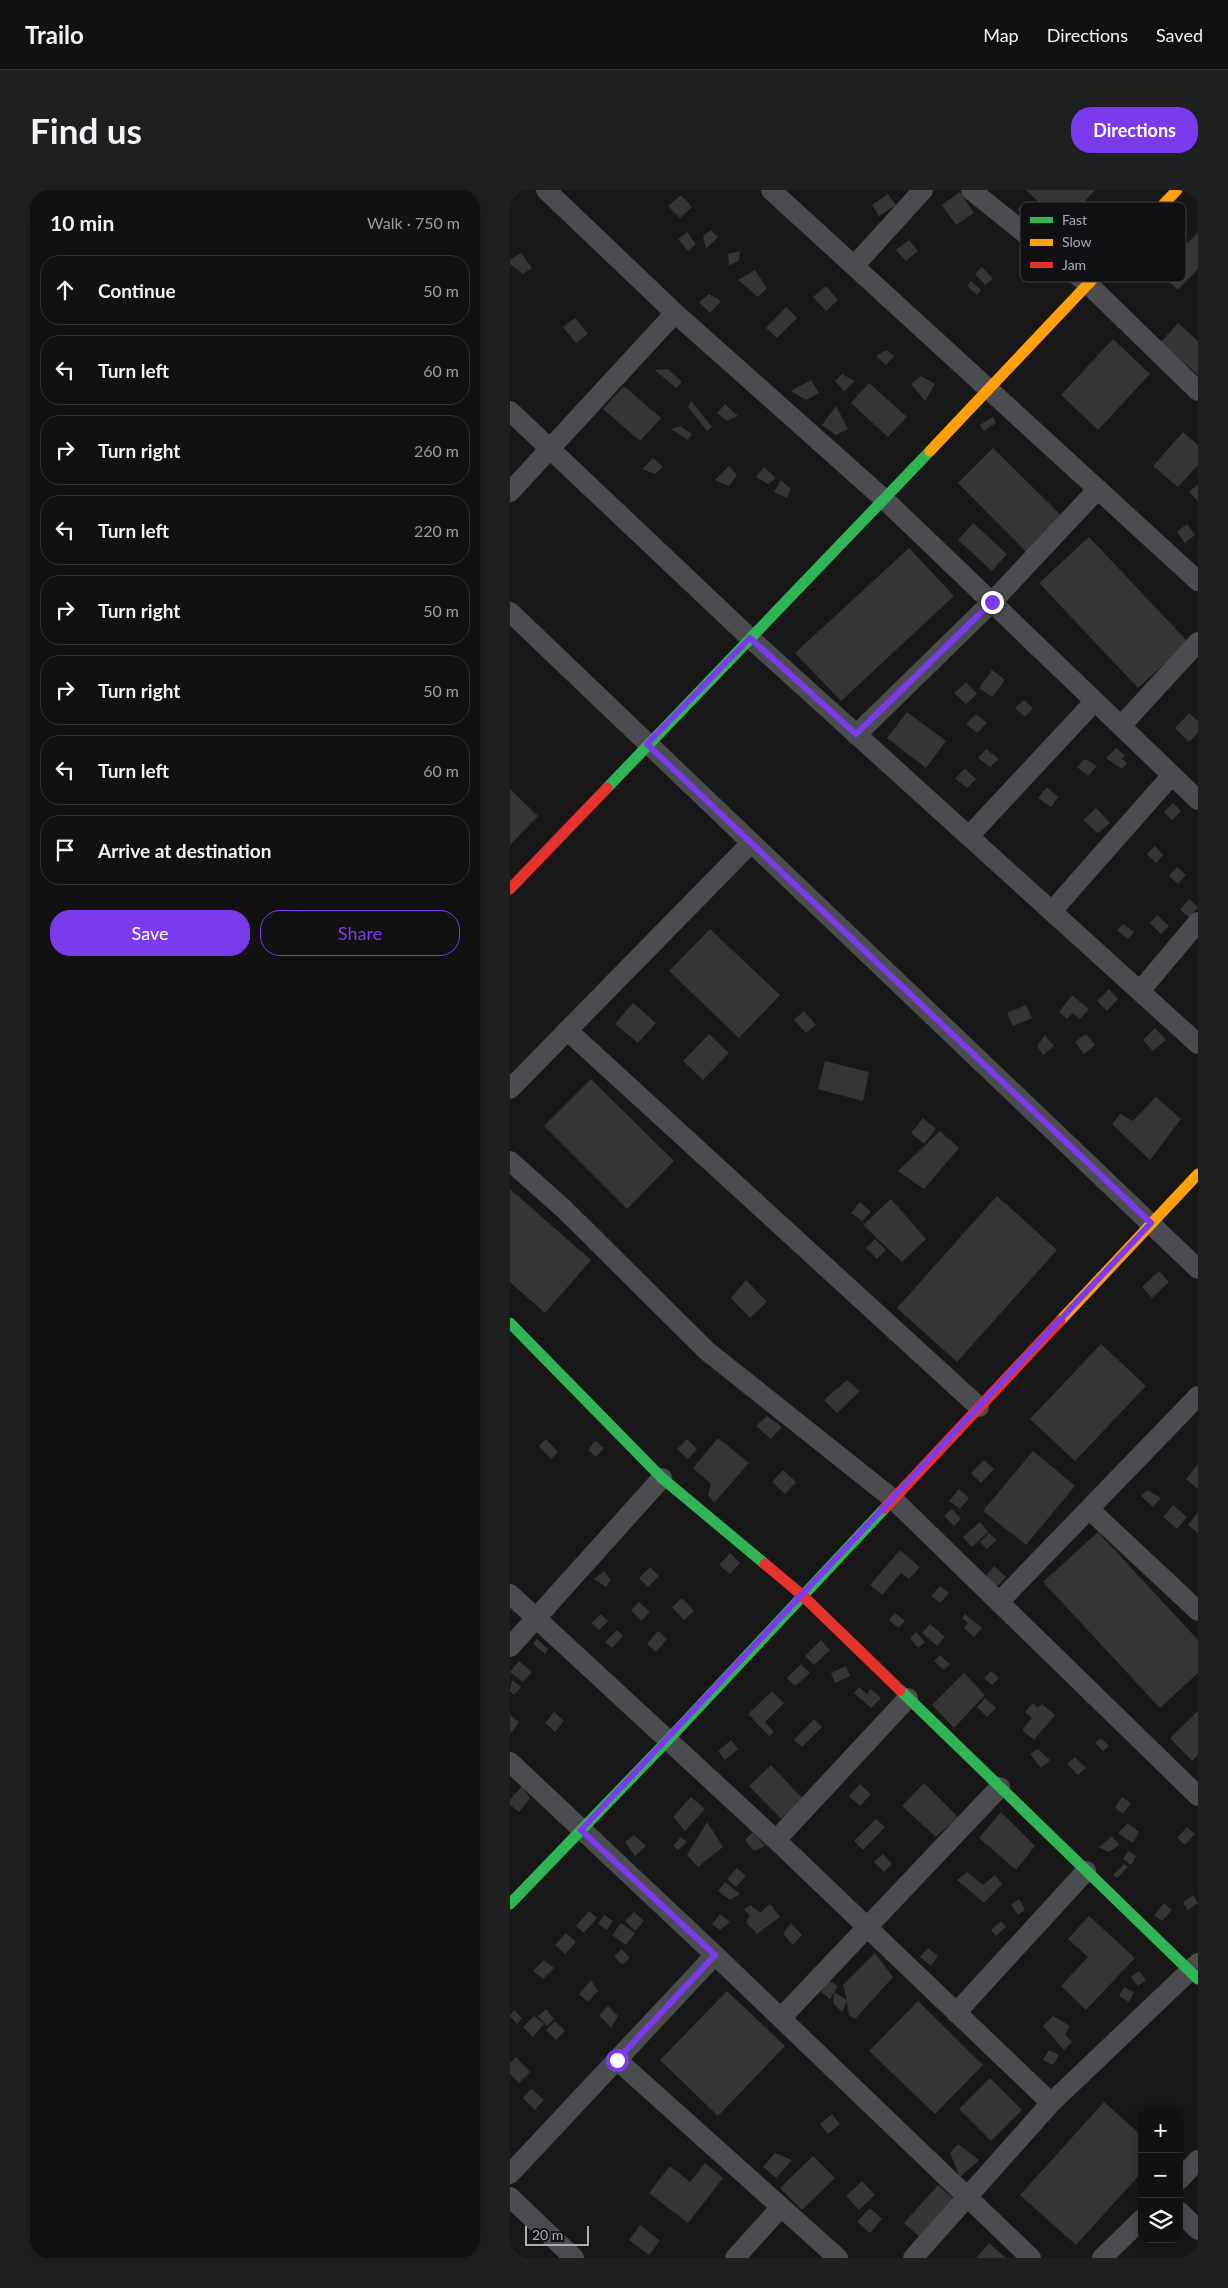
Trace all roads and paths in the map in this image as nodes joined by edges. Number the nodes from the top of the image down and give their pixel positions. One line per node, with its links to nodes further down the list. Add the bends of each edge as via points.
1 (546, 190): 11 (street)
2 (771, 190): 8 (street)
3 (923, 190): 8 (street)
4 (971, 190): 7 (street)
5 (1177, 190): 6 (street)
6 (1166, 202)
7 (1020, 229)
8 (854, 266): 12 (street)
9 (1086, 282): 10 (street)
10 (1088, 284): 12 (street); 13 (street)
11 (675, 313): 15 (street); 18 (street)
12 (989, 390): 16 (street); 18 (street)
13 (1198, 391)
14 (510, 411): 15 (street)
15 (550, 450): 17 (street); 22 (street)
16 (1098, 489): 19 (street); 20 (street)
17 (510, 492)
18 (884, 499): 20 (street); 22 (street)
19 (1198, 581)
20 (992, 602): 24 (street); 26 (street)
21 (510, 612): 27 (street)
22 (750, 638): 26 (street); 27 (street)
23 (1198, 642): 25 (street)
24 (1095, 701): 25 (street); 30 (street)
25 (1121, 726): 28 (street)
26 (856, 734): 30 (street)
27 (647, 744): 31 (street); 32 (street)
28 (1172, 775): 29 (street); 33 (street)
29 (1198, 800)
30 (969, 836): 33 (street)
31 (751, 843): 36 (street); 41 (street)
32 (510, 889)
33 (1052, 912): 35 (street)
34 (1198, 922): 35 (street)
35 (1140, 991): 37 (street)
36 (567, 1030): 38 (street); 45 (street)
37 (1198, 1044)
38 (510, 1089)
39 (510, 1161): 47 (street, via 564,1209 707,1351)
40 (1198, 1174): 41 (street)
41 (1151, 1223): 42 (street); 45 (street)
42 (1198, 1269)
43 (510, 1324): 46 (street)
44 (1198, 1396): 48 (street)
45 (978, 1408): 47 (street)
46 (662, 1478): 50 (street); 53 (street)
47 (892, 1500): 50 (street); 51 (street)
48 (1089, 1509): 51 (street); 52 (street)
49 (510, 1594): 53 (street)
50 (802, 1596): 55 (street); 56 (street)
51 (998, 1602): 59 (street)
52 (1198, 1611)
53 (536, 1618): 54 (street); 56 (street)
54 (510, 1647)
55 (908, 1698): 58 (street); 61 (street)
56 (668, 1740): 60 (street); 61 (street)
57 (510, 1762): 60 (street)
58 (1000, 1787): 62 (street); 64 (street)
59 (1198, 1796)
60 (581, 1830): 63 (street); 65 (street)
61 (776, 1840): 64 (street)
62 (1086, 1871): 66 (street); 67 (street)
63 (510, 1904)
64 (866, 1927): 67 (street); 68 (street)
65 (715, 1955): 68 (street); 69 (street)
66 (1195, 1971): 70 (street)
67 (956, 2013): 70 (street)
68 (781, 2018): 75 (street)
69 (617, 2060): 72 (street); 76 (street)
70 (1051, 2103): 75 (street)
71 (1198, 2160): 73 (street)
72 (512, 2168)
73 (1183, 2176)
74 (510, 2197): 80 (street)
75 (968, 2197): 83 (street); 84 (street)
76 (781, 2207): 81 (street); 82 (street)
77 (1183, 2215): 79 (street)
78 (1138, 2223): 85 (street)
79 (1198, 2230)
80 (574, 2258)
81 (735, 2258)
82 (838, 2258)
83 (913, 2258)
84 (1031, 2258)
85 (1102, 2258)

